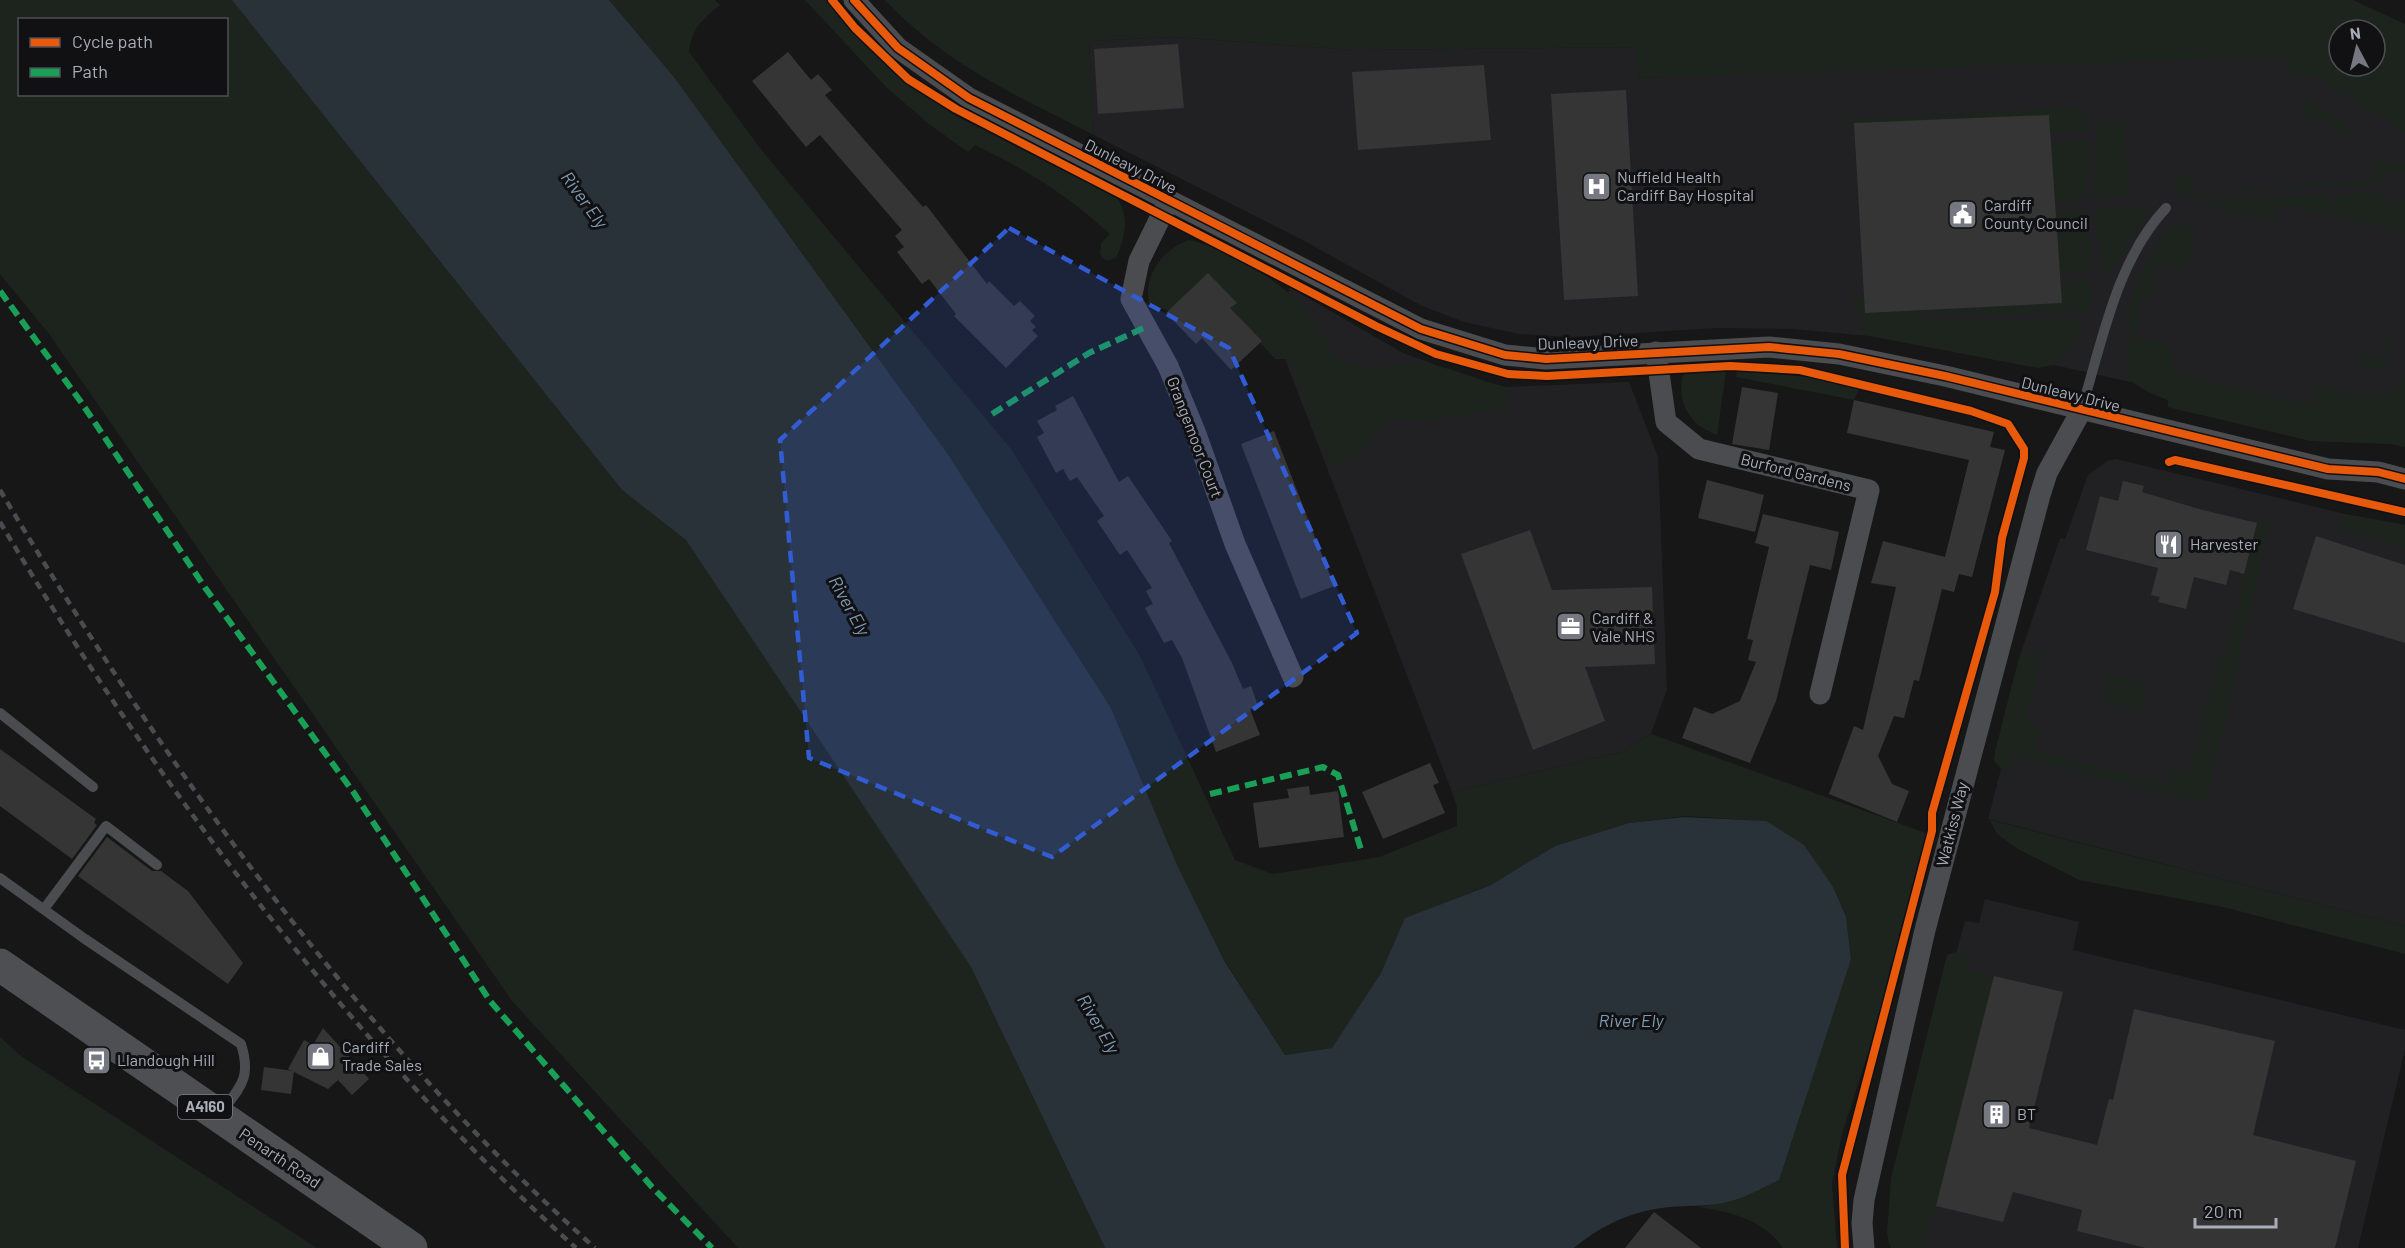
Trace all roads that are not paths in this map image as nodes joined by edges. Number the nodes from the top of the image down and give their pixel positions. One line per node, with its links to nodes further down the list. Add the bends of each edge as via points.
1 (854, 0): 2 (street, Dunleavy Drive, via 898,48 969,98)
2 (1169, 200): 4 (street, Dunleavy Drive, via 1421,329 1495,352 1546,359); 7 (street, Grangemoor Court, via 1139,261 1131,299 1168,366 1192,422 1235,544)
3 (2166, 208): 5 (lane, via 2152,223 2117,292)
4 (1656, 352): 5 (street, Dunleavy Drive, via 1769,347 1839,354); 8 (street, Burford Gardens, via 1666,422 1699,449 1869,490)
5 (2081, 411): 6 (street, Dunleavy Drive, via 2328,469 2378,472); 17 (street, Watkiss Way, via 2047,473 2040,495 1956,808 1864,1200)
6 (2405, 479)
7 (1293, 677)
8 (1820, 694)
9 (0, 713): 10 (lane)
10 (93, 787)
11 (157, 865): 13 (lane, via 106,826)
12 (0, 878): 13 (lane)
13 (44, 909): 15 (lane, via 241,1044 248,1066 241,1086)
14 (4, 975): 15 (main road, Penarth Road / A4160)
15 (219, 1116): 16 (main road, Penarth Road / A4160)
16 (411, 1248)
17 (1864, 1248)

